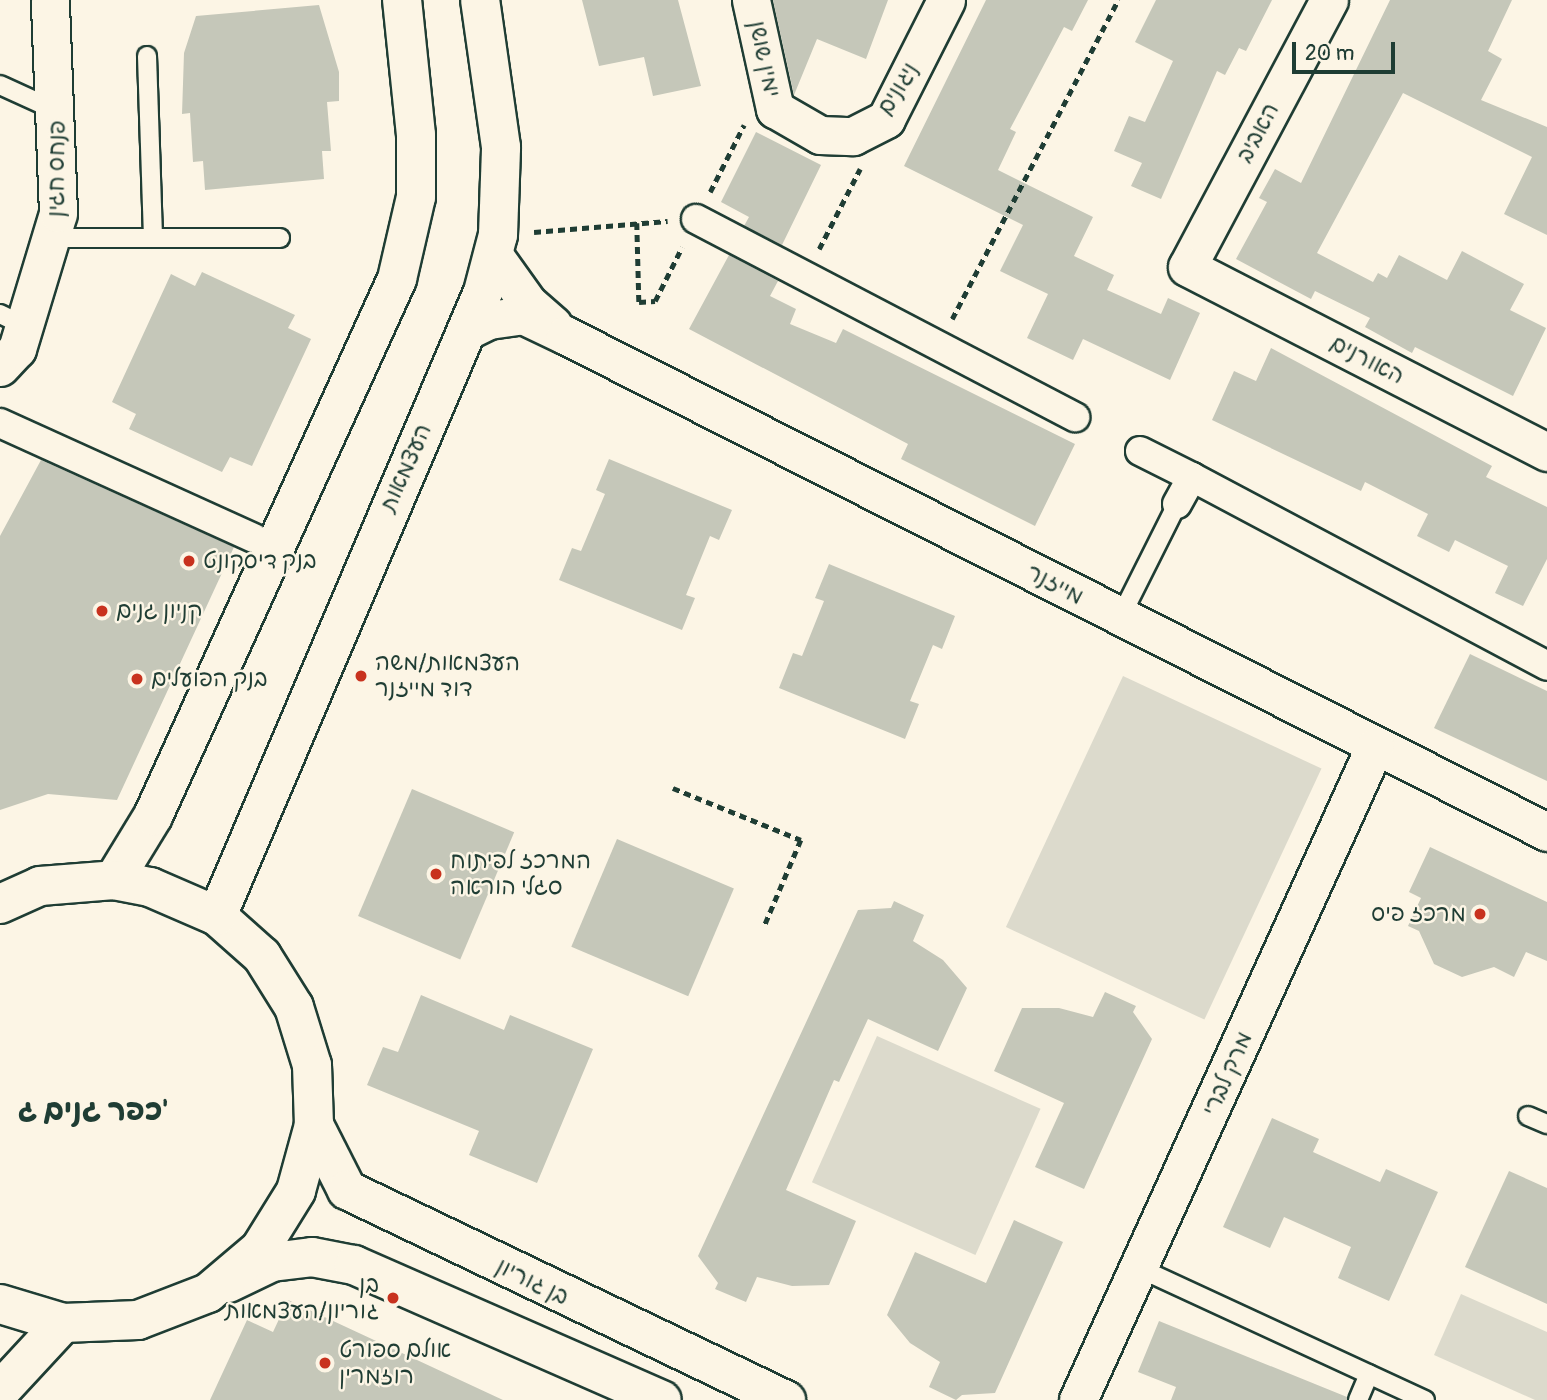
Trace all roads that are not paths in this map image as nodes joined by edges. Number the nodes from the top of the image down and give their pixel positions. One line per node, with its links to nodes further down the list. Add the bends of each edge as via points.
1 (50, 0): 9 (street, פנחס חגין)
2 (402, 0): 32 (main road, via 416,135 416,197 397,279 153,816)
3 (480, 0): 15 (main road, העצמאות, via 501,148)
4 (751, 0): 10 (street, ימין שושן, via 775,109)
5 (946, 0): 10 (street, ניגונים, via 886,119 853,136)
6 (1329, 0): 16 (street, האביב)
7 (147, 56): 13 (lane)
8 (0, 85): 9 (lane)
9 (58, 111): 14 (street, פנחס חגין)
10 (820, 135)
11 (696, 219): 21 (street)
12 (280, 237): 13 (lane)
13 (153, 238): 14 (lane)
14 (54, 239): 17 (street, פנחס חגין)
15 (495, 244): 18 (main road, העצמאות); 19 (street, מייזנר, via 528,303)
16 (1187, 267): 24 (street, האורנים)
17 (13, 320): 20 (street, פנחס חגין, via 17,349)
18 (466, 331): 19 (street, מייזנר, via 523,315); 34 (main road, העצמאות)
19 (565, 335): 28 (street, מייזנר)
20 (0, 367)
21 (1074, 417)
22 (0, 423): 27 (street)
23 (1140, 451): 25 (street)
24 (1544, 459)
25 (1192, 477): 26 (street); 29 (street)
26 (1177, 503): 28 (lane)
27 (254, 538)
28 (1120, 618): 30 (street, מייזנר)
29 (1547, 666)
30 (1375, 746): 31 (street, מייזנר); 38 (street, מרק לברי)
31 (1547, 832)
32 (114, 880): 33 (main road, via 40,886); 34 (main road, via 150,887)
33 (0, 904)
34 (217, 916): 37 (main road, via 262,956 294,1007 312,1065)
35 (1528, 1116): 36 (lane)
36 (1547, 1124)
37 (314, 1125): 39 (main road, via 296,1191 260,1249); 45 (main road, בן גוריון, via 347,1190)
38 (1139, 1268): 42 (lane); 46 (street, מרק לברי)
39 (208, 1293): 41 (main road, via 138,1320); 44 (main road, via 272,1262 312,1257 354,1265)
40 (0, 1304): 41 (main road)
41 (64, 1323): 43 (main road)
42 (1369, 1374): 47 (lane); 48 (lane)
43 (0, 1391)
44 (662, 1400)
45 (786, 1400)
46 (1078, 1400)
47 (1357, 1400)
48 (1425, 1400)

